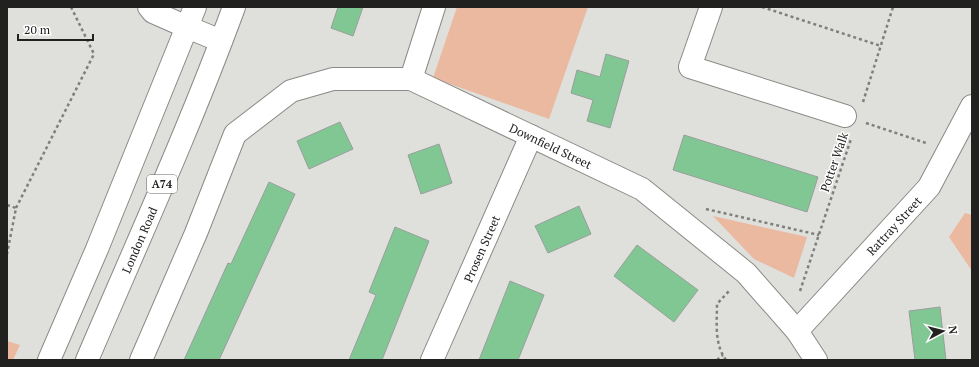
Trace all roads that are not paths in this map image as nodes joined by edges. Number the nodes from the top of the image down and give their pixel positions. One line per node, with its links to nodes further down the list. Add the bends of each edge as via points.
1 (149, 7): 6 (street, via 153,12)
2 (195, 7): 6 (street)
3 (234, 7): 7 (street, London Road / A74)
4 (434, 7): 8 (street)
5 (711, 7): 10 (street, via 690,67)
6 (187, 27): 7 (street); 13 (street)
7 (221, 40): 14 (street, London Road / A74)
8 (411, 79): 11 (street, Downfield Street); 15 (street, Downfield Street, via 333,79 298,89 235,134 196,233)
9 (972, 106): 12 (street, Rattray Street, via 930,187)
10 (851, 118)
11 (531, 136): 12 (street, Downfield Street, via 642,189 746,273); 16 (street, Prosen Street)
12 (793, 326): 17 (street, Downfield Street)
13 (49, 360)
14 (87, 360)
15 (141, 360)
16 (432, 360)
17 (816, 360)

